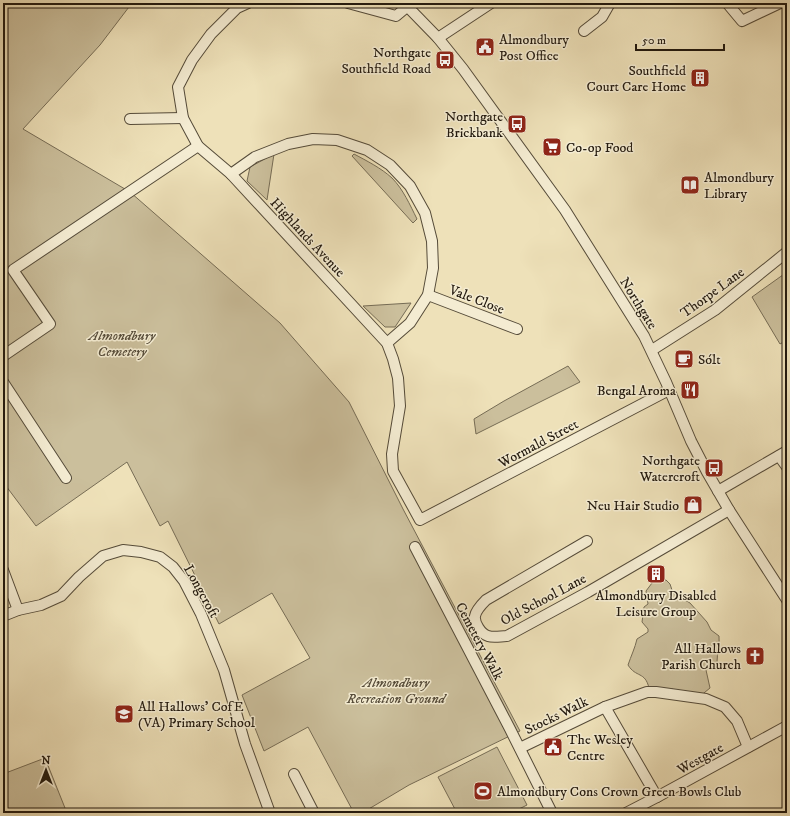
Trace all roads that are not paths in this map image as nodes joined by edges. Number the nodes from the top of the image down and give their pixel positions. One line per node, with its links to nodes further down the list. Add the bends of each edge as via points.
1 (248, 3): 10 (street, Highlands Avenue, via 237,8 211,34 192,60 178,87)
2 (348, 3): 7 (street, via 396,16)
3 (491, 3): 9 (street)
4 (610, 3): 8 (street, via 602,17)
5 (727, 3): 6 (street, via 742,21)
6 (780, 3)
7 (406, 5): 9 (street, Northgate)
8 (584, 31)
9 (438, 38): 19 (street, Northgate, via 565,210)
10 (183, 118): 11 (street); 12 (street, Highlands Avenue)
11 (130, 119)
12 (198, 146): 13 (street, Highlands Avenue); 15 (street)
13 (231, 174): 16 (street, via 255,157 288,144 313,139 338,140 367,150 390,165 410,186 425,213 432,241 433,268); 18 (street, Highlands Avenue)
14 (787, 252): 19 (street, Thorpe Lane, via 715,310)
15 (8, 269): 20 (street, via 50,324)
16 (428, 295): 17 (street, Vale Close); 18 (street, via 410,323)
17 (517, 329)
18 (387, 343): 28 (street, Highlands Avenue, via 398,378 400,406 392,454 393,471)
19 (652, 350): 22 (street, Northgate)
20 (3, 356)
21 (3, 382): 25 (street)
22 (670, 390): 26 (street, Northgate, via 691,441); 28 (street, Wormald Street)
23 (783, 454): 24 (street); 26 (street)
24 (787, 467)
25 (66, 478)
26 (718, 490): 27 (street, Northgate)
27 (729, 510): 29 (street, Old School Lane, via 507,636 489,636 482,632 475,616 486,600); 32 (street, Northgate)
28 (420, 520)
29 (587, 540)
30 (415, 547): 38 (street, Cemetery Walk)
31 (3, 570): 33 (street)
32 (787, 600)
33 (18, 610): 34 (street, Longcroft); 41 (street, Longcroft, via 41,605 61,596 103,556 122,550 160,557 173,567 184,581 201,614 224,670 245,744)
34 (3, 616)
35 (605, 707): 37 (street, Stocks Walk, via 647,692 706,699 725,707 736,721); 38 (street, Stocks Walk); 40 (street, Stocks Walk)
36 (787, 726): 37 (street, Westgate)
37 (748, 747): 40 (street, Westgate)
38 (520, 748): 43 (street, Cemetery Walk)
39 (294, 774): 42 (street)
40 (657, 798): 44 (street, Westgate)
41 (270, 813)
42 (314, 813)
43 (552, 813)
44 (626, 813)

